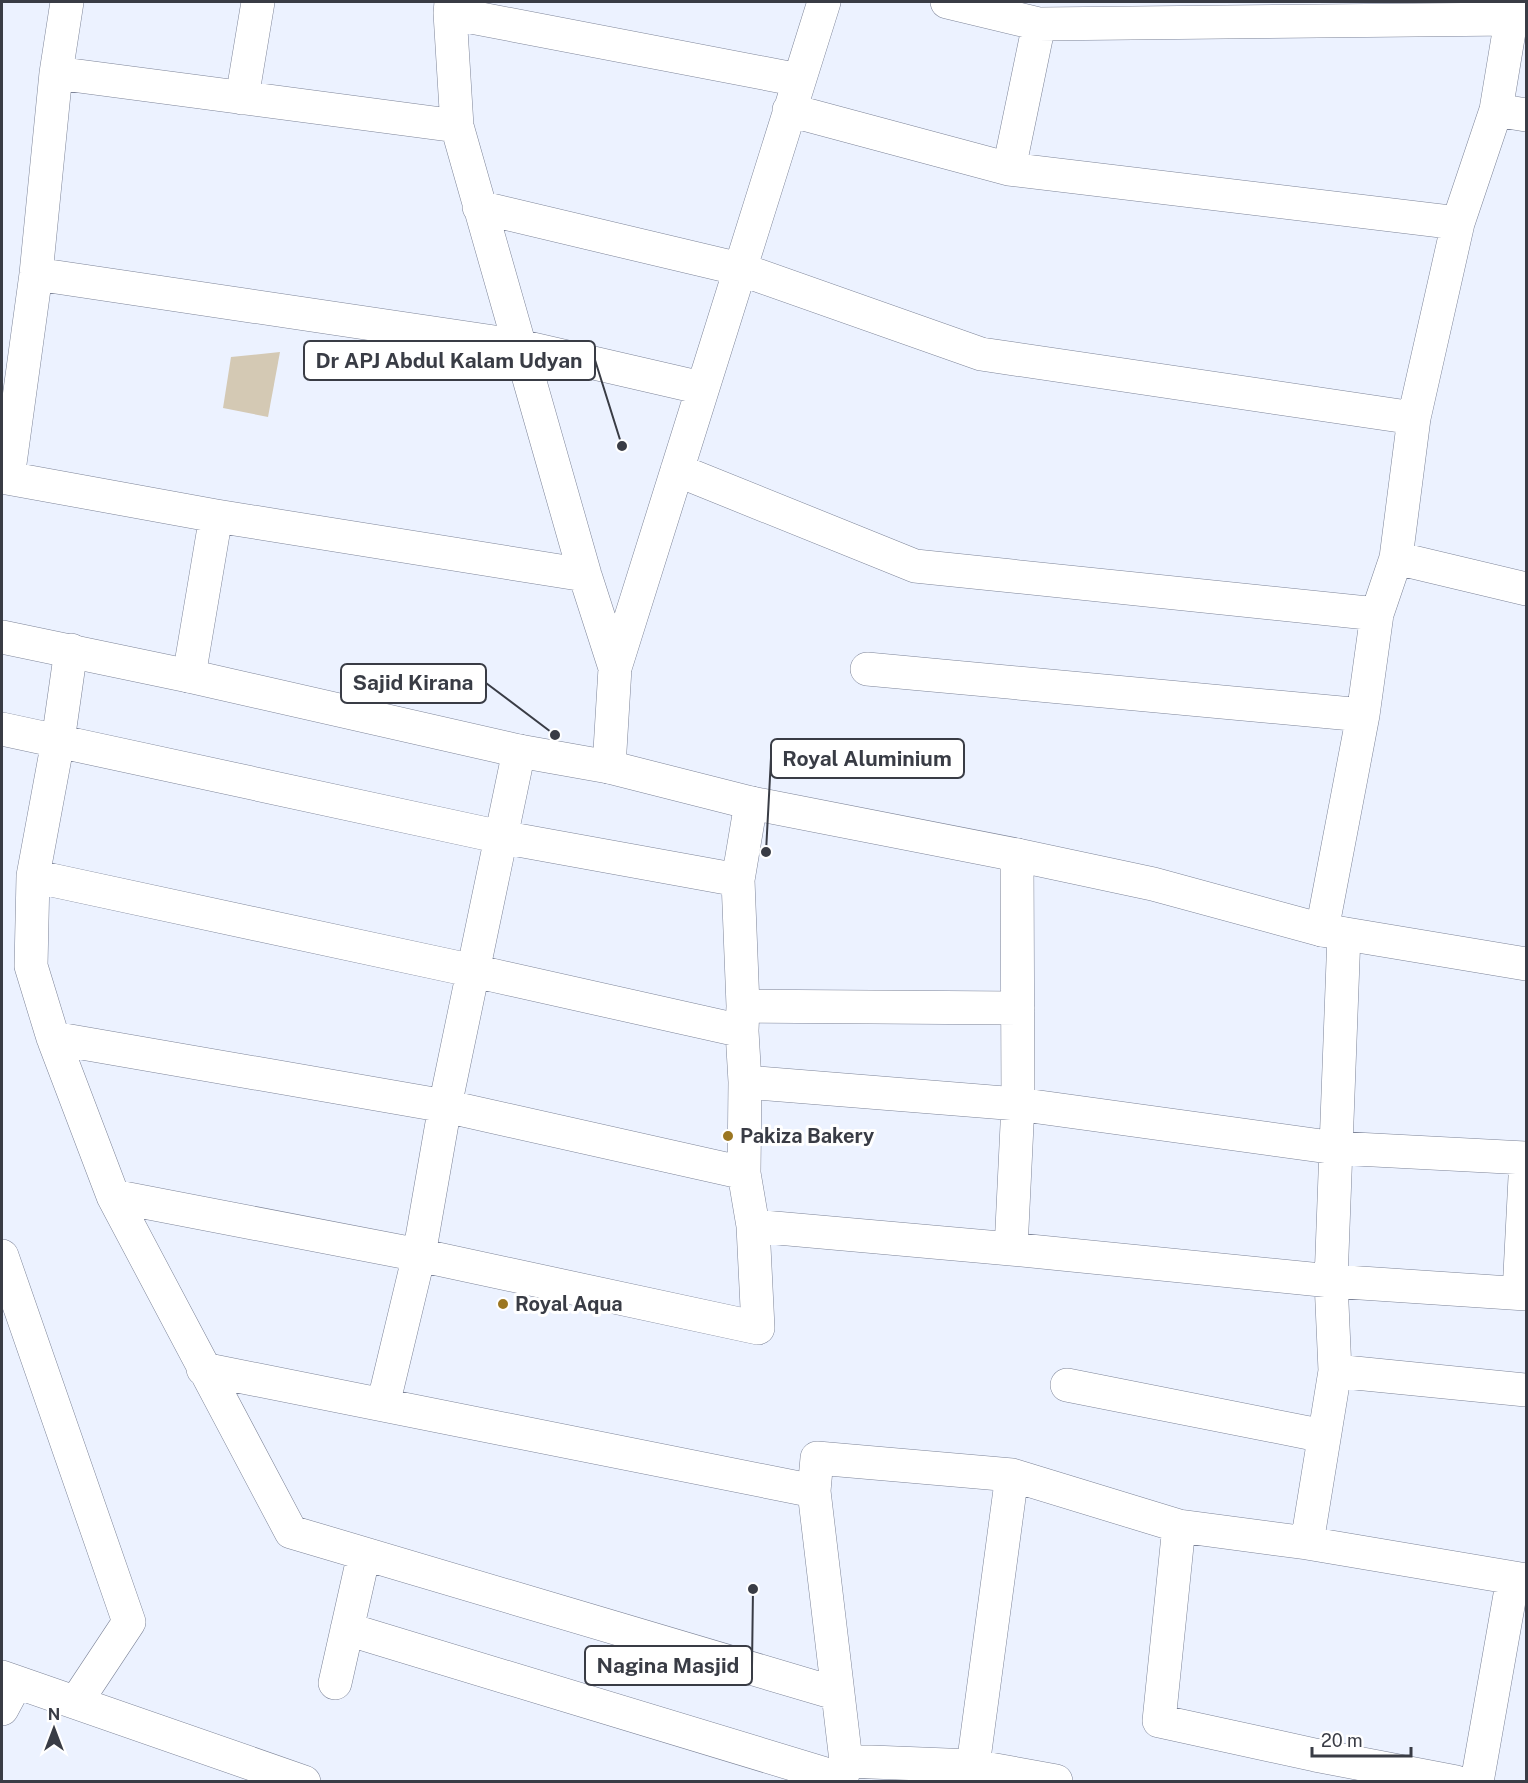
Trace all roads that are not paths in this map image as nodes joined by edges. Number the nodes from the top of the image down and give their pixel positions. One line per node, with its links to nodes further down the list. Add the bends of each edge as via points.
1 (67, 2): 8 (street)
2 (258, 2): 10 (street)
3 (824, 2): 9 (street)
4 (947, 2): 7 (street)
5 (451, 7): 9 (street); 12 (street)
6 (1513, 10): 7 (street); 11 (street)
7 (1039, 24): 13 (street)
8 (57, 73): 10 (street); 17 (street)
9 (794, 95): 13 (street); 16 (street)
10 (242, 98): 12 (street)
11 (1511, 112): 15 (street)
12 (457, 126): 14 (street)
13 (1009, 169): 15 (street)
14 (479, 207): 16 (street); 18 (street)
15 (1458, 223): 20 (street)
16 (740, 269): 19 (street); 20 (street, via 981,354)
17 (36, 274): 18 (street); 22 (street)
18 (520, 346): 19 (street); 25 (street)
19 (702, 388): 21 (street)
20 (1414, 418): 24 (street)
21 (677, 470): 27 (street, via 915,566); 30 (street)
22 (5, 478): 23 (street)
23 (216, 516): 25 (street); 32 (street)
24 (1396, 558): 26 (street); 27 (street)
25 (585, 575): 30 (street)
26 (1527, 590)
27 (1377, 614): 33 (street)
28 (2, 637): 29 (street)
29 (71, 650): 32 (street); 35 (street)
30 (615, 668): 37 (street)
31 (867, 669): 33 (street)
32 (189, 676): 36 (street)
33 (1363, 715): 43 (street)
34 (2, 729): 35 (street)
35 (57, 741): 39 (street); 41 (street)
36 (519, 751): 37 (street); 39 (street)
37 (609, 767): 38 (street)
38 (750, 803): 40 (street); 42 (street)
39 (501, 837): 42 (street); 45 (street)
40 (1017, 855): 43 (street, via 1153,884); 46 (street)
41 (33, 876): 45 (street); 48 (street, via 31,966)
42 (738, 880): 47 (street)
43 (1333, 932): 44 (street); 52 (street)
44 (1527, 964)
45 (474, 971): 47 (street); 51 (street)
46 (1018, 1008): 47 (street); 50 (street)
47 (743, 1018): 49 (street)
48 (53, 1038): 51 (street); 55 (street)
49 (745, 1082): 50 (street); 54 (street)
50 (1018, 1104): 52 (street); 57 (street)
51 (445, 1106): 54 (street); 58 (street)
52 (1336, 1148): 53 (street); 60 (street)
53 (1526, 1158): 61 (street)
54 (744, 1173): 56 (street)
55 (113, 1196): 58 (street); 62 (street)
56 (753, 1226): 57 (street); 58 (street, via 758,1328)
57 (1011, 1249): 60 (street)
58 (419, 1255): 66 (street)
59 (2, 1256): 78 (street, via 129,1622)
60 (1331, 1281): 61 (street); 63 (street)
61 (1523, 1294)
62 (203, 1369): 66 (street); 72 (street, via 291,1532)
63 (1335, 1371): 65 (street); 67 (street)
64 (1067, 1385): 67 (street)
65 (1527, 1390)
66 (383, 1405): 69 (street)
67 (1324, 1436): 71 (street)
68 (1012, 1475): 69 (street, via 817,1458); 70 (street); 79 (street)
69 (813, 1491): 77 (street)
70 (1179, 1526): 71 (street); 80 (street, via 1159,1721)
71 (1307, 1543): 73 (street)
72 (364, 1554): 74 (street); 77 (street)
73 (1520, 1579): 85 (street)
74 (347, 1629): 75 (street); 81 (street)
75 (335, 1683)
76 (6, 1690): 78 (street)
77 (838, 1694): 81 (street)
78 (76, 1702): 83 (street)
79 (973, 1766): 81 (street); 82 (street)
80 (1312, 1768): 84 (street)
81 (843, 1774)
82 (1056, 1781)
83 (304, 1782)
84 (1456, 1782)
85 (1477, 1782)

